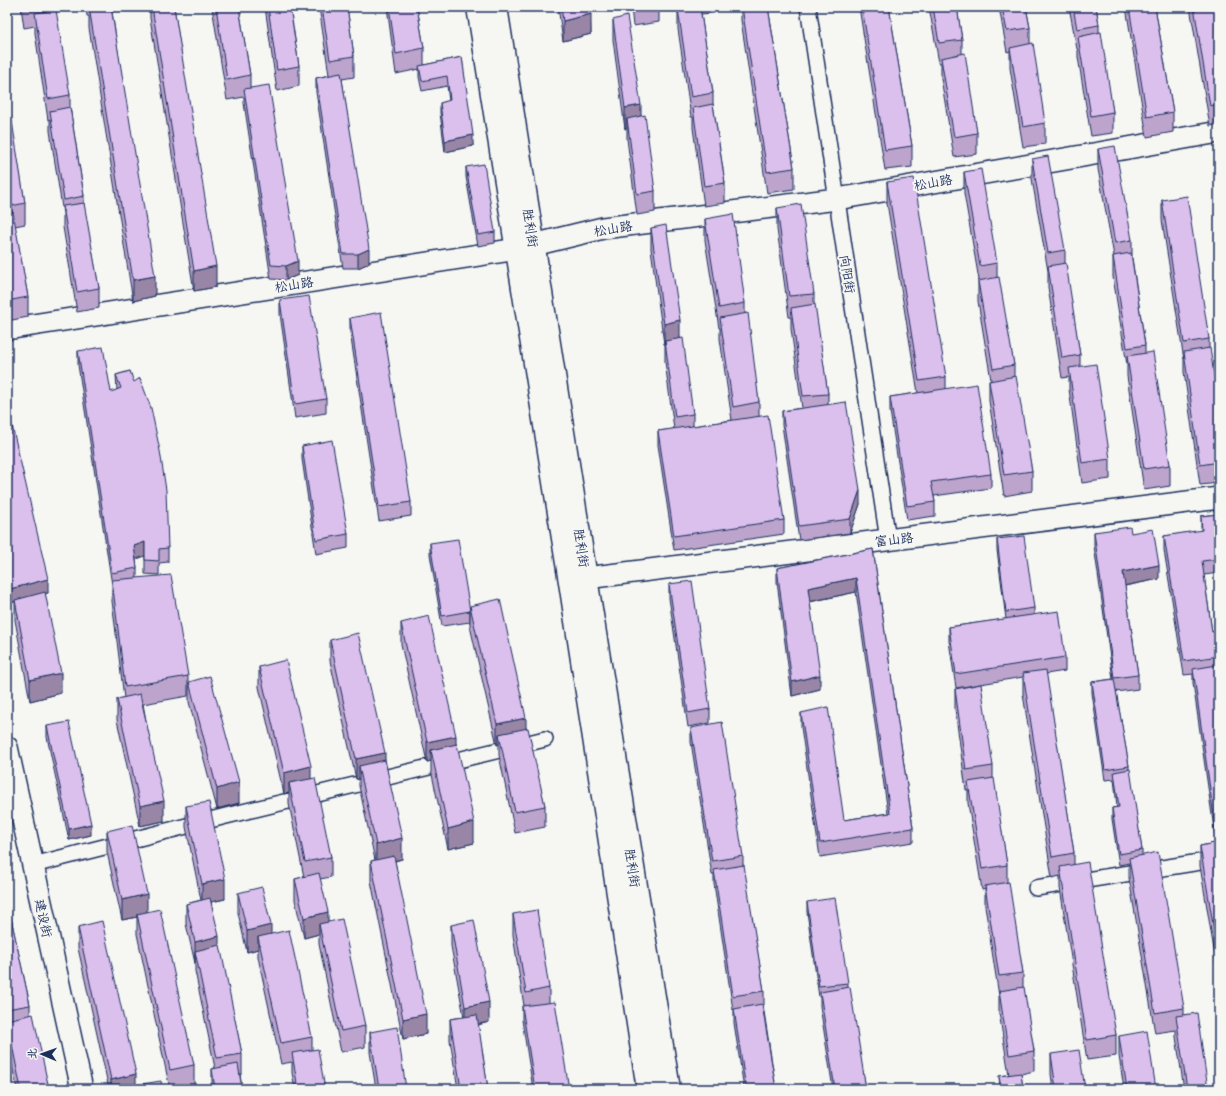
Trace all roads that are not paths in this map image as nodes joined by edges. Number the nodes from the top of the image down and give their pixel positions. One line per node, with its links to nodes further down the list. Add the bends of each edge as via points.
1 (478, 7): 6 (main road, 胜利街)
2 (496, 7): 6 (main road, 胜利街)
3 (808, 7): 5 (street, 向阳街)
4 (1219, 132): 5 (street, 松山路)
5 (836, 199): 6 (street, 松山路, via 603,228); 9 (street, 向阳街)
6 (525, 247): 7 (street, 松山路); 10 (main road, 胜利街)
7 (7, 329)
8 (1219, 498): 9 (street, 富山路)
9 (888, 540): 10 (street, 富山路)
10 (578, 580): 17 (main road, 胜利街); 18 (main road, 胜利街)
11 (545, 739): 14 (street, via 233,814)
12 (7, 746): 14 (street, 建设街)
13 (1219, 859): 15 (street)
14 (33, 866): 16 (street, 建设街)
15 (1036, 888)
16 (82, 1089)
17 (648, 1089)
18 (669, 1089)

